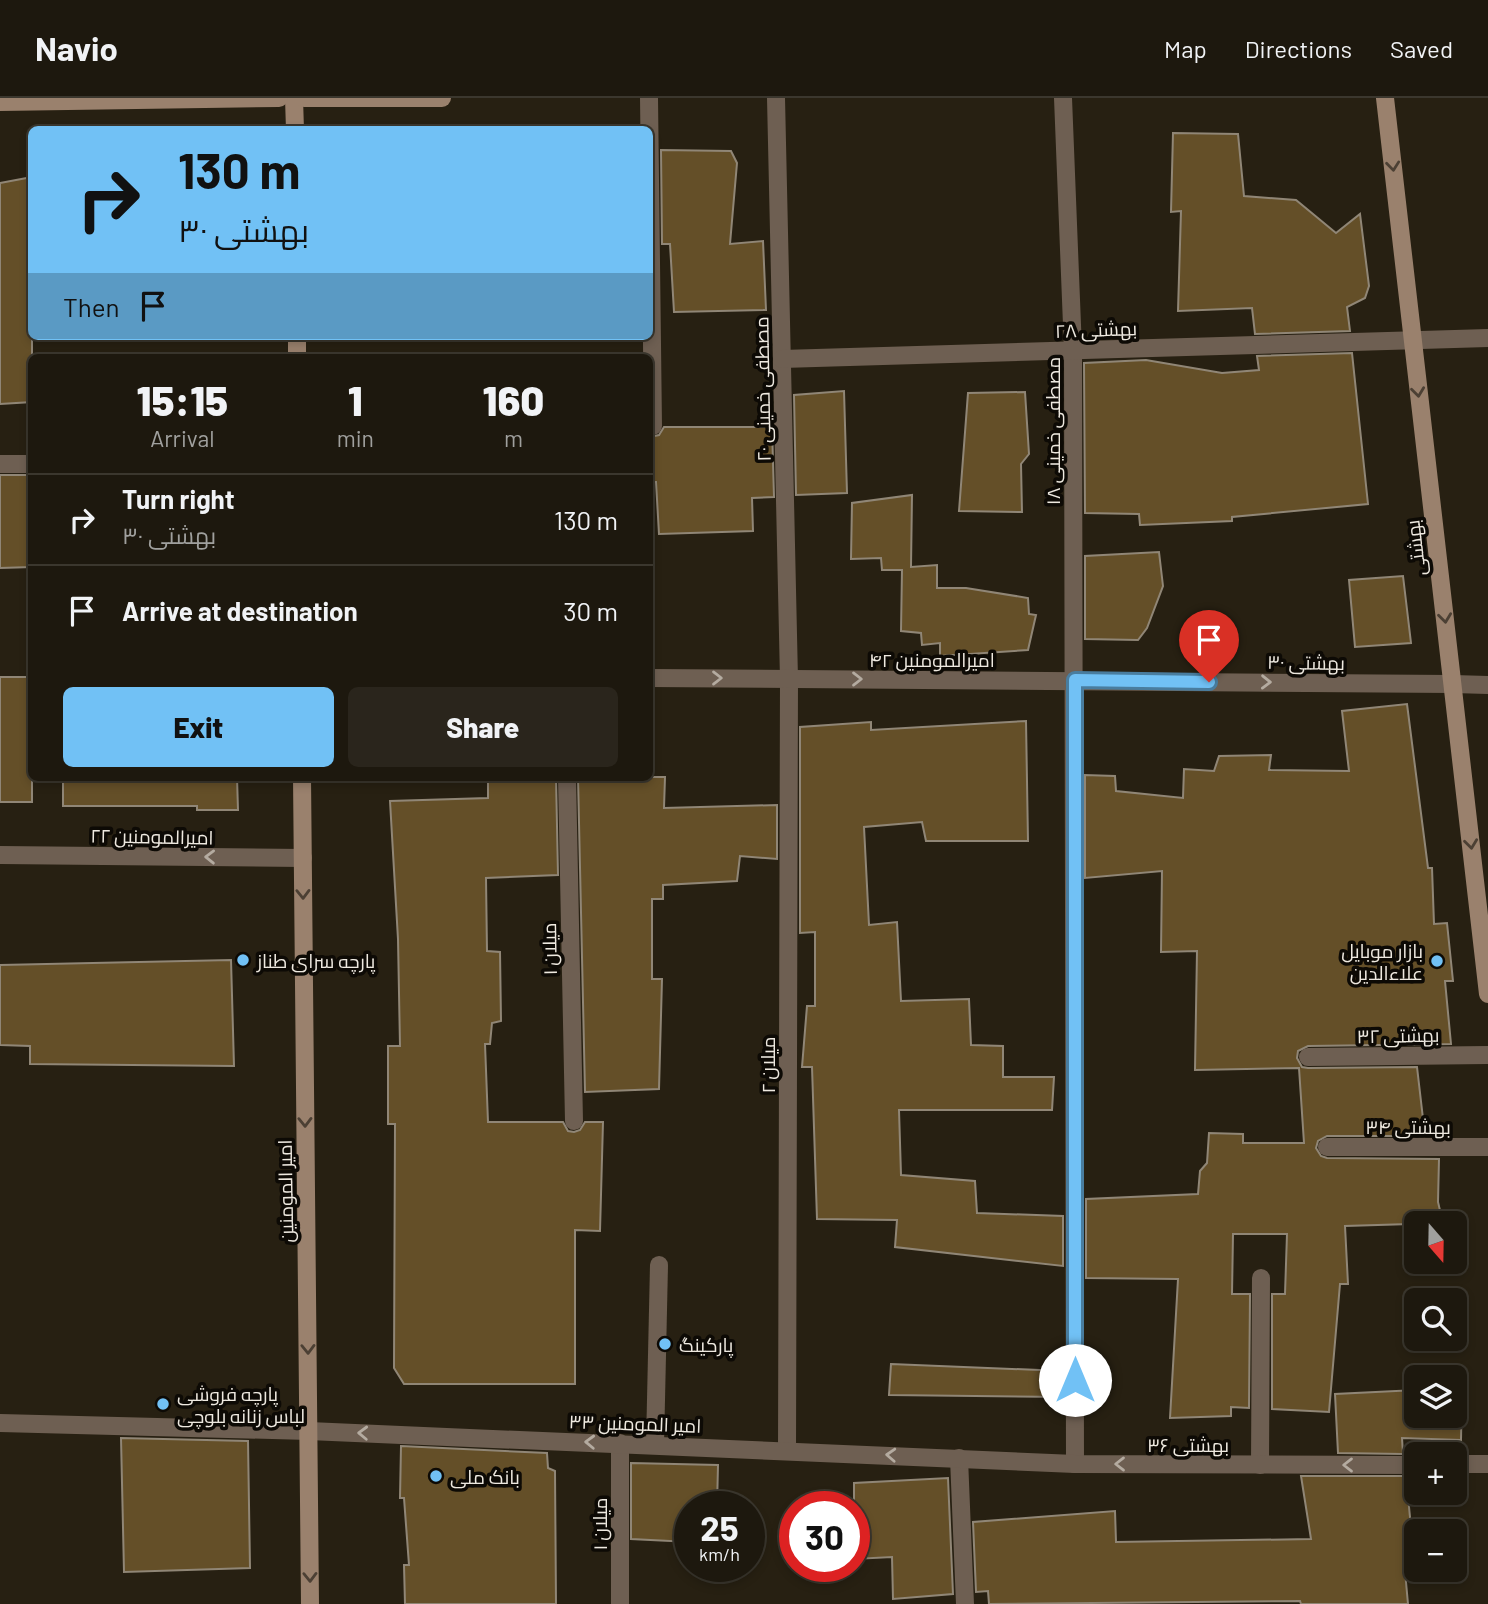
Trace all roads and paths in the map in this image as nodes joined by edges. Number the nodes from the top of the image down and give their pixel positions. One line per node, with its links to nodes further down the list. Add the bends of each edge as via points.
1 (279, 98): 9 (main road)
2 (295, 98): 10 (main road)
3 (304, 98): 4 (main road)
4 (442, 98)
5 (649, 98): 11 (street)
6 (776, 98): 15 (street, مصطفی خمینی ۲۰)
7 (1063, 98): 14 (street, مصطفی خمینی ۱۸)
8 (1385, 98): 13 (main road, بهشتی, one-way to 13)
9 (0, 102)
10 (295, 126)
11 (649, 126)
12 (1488, 338): 13 (street, بهشتی ۲۸)
13 (1412, 340): 14 (street, بهشتی ۲۸); 21 (main road, بهشتی, one-way to 21)
14 (1073, 350): 15 (street, بهشتی ۲۸); 20 (street, مصطفی خمینی ۱۸)
15 (782, 359): 19 (street, مصطفی خمینی ۲۰)
16 (0, 464): 17 (street)
17 (28, 464)
18 (653, 678): 19 (street, امیرالمومنین ۴۲, one-way to 19)
19 (789, 679): 20 (street, امیرالمومنین ۴۲, one-way to 20); 39 (street, میلان ۲)
20 (1075, 680): 21 (street, بهشتی ۳۰, one-way to 21); 41 (street, مصطفی خمینی ۱۸)
21 (1452, 684): 22 (street, بهشتی ۳۰); 27 (main road, بهشتی, one-way to 27)
22 (1488, 685)
23 (302, 781): 26 (main road, امیر المومنین)
24 (567, 781): 30 (street, میلان ۱)
25 (0, 855): 26 (street, امیرالمومنین ۲۲, one-way to 25)
26 (303, 858): 36 (main road, امیر المومنین, one-way to 36)
27 (1488, 994)
28 (1488, 1055): 29 (street, بهشتی ۳۲)
29 (1308, 1057)
30 (574, 1121)
31 (1327, 1147): 32 (street, بهشتی ۳۴)
32 (1488, 1147)
33 (659, 1265): 38 (street)
34 (1261, 1278): 44 (street)
35 (0, 1423): 36 (street, امیر المومنین ۳۳)
36 (309, 1431): 37 (street, امیر المومنین ۳۳, one-way to 36); 46 (main road, امیر المومنین, one-way to 46)
37 (620, 1443): 38 (street, امیر المومنین ۳۳); 47 (street, میلان ۱)
38 (655, 1445): 39 (street, امیر المومنین ۳۳)
39 (787, 1451): 40 (street, امیر المومنین ۳۳, one-way to 39)
40 (959, 1458): 41 (street, بهشتی ۳۶); 48 (street)
41 (1076, 1464): 44 (street, بهشتی ۳۶, one-way to 41)
42 (1467, 1464): 43 (street)
43 (1488, 1464)
44 (1260, 1465): 45 (street, بهشتی ۳۶, one-way to 44)
45 (1404, 1465)
46 (310, 1604)
47 (620, 1604)
48 (965, 1604)

